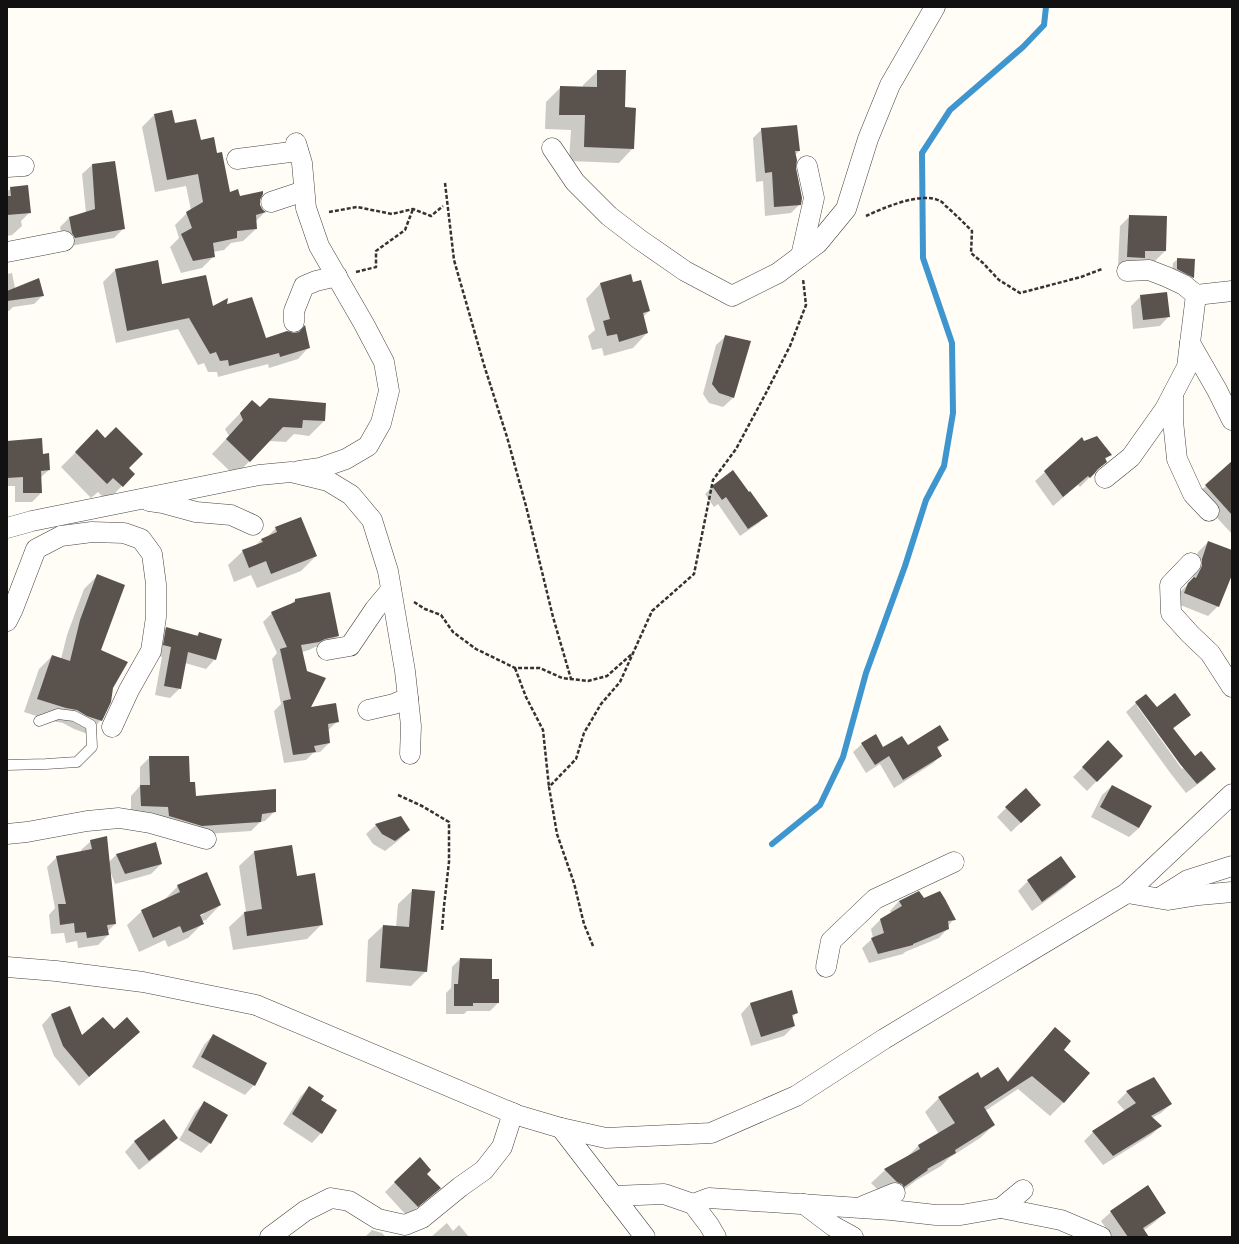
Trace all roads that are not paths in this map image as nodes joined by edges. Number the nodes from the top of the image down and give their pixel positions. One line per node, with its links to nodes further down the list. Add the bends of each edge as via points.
1 (935, 7): 9 (street, via 890,85 868,139 846,209)
2 (552, 148): 9 (street, via 575,182 609,216 685,272 732,296 778,273)
3 (237, 159): 5 (street, via 297,147 302,163)
4 (807, 166): 9 (street, via 814,198)
5 (304, 191): 6 (street); 11 (street, via 306,208 319,246)
6 (271, 202)
7 (64, 241): 8 (street)
8 (7, 252)
9 (802, 265)
10 (1127, 271): 13 (street, via 1149,270 1184,285)
11 (337, 276): 14 (street, via 316,280 304,286 294,311); 18 (street, via 384,362 389,391 381,423 368,446 346,459 327,466)
12 (1232, 291): 13 (street)
13 (1196, 295): 15 (street)
14 (294, 322)
15 (1190, 343): 16 (street, via 1187,367); 17 (street)
16 (1173, 392): 19 (street, via 1131,457); 21 (street, via 1177,459 1193,494)
17 (1232, 420)
18 (291, 472): 20 (street, via 259,475); 25 (street, via 328,481 351,495 372,520 388,571)
19 (1105, 478)
20 (137, 500): 22 (street, via 163,503 196,512 231,515); 23 (street)
21 (1209, 511)
22 (253, 525)
23 (7, 528)
24 (1191, 563): 28 (street, via 1170,585 1171,613 1210,653)
25 (391, 590): 27 (street, via 350,646); 29 (street)
26 (7, 621): 32 (street, via 36,549 61,536 92,532 124,533 141,539 152,554 156,584 156,617 151,651)
27 (327, 650)
28 (1232, 687)
29 (408, 698): 30 (street); 33 (street)
30 (368, 710)
31 (39, 721): 34 (lane, via 58,714 74,716 91,725 92,747 77,762)
32 (112, 727)
33 (410, 754)
34 (7, 765)
35 (1232, 794): 41 (street)
36 (7, 834): 37 (street, via 119,818 150,823)
37 (206, 839)
38 (954, 862): 44 (street, via 875,898 831,941)
39 (1232, 866): 42 (street, via 1188,880)
40 (1232, 892): 42 (street, via 1168,900)
41 (1127, 893): 42 (street); 46 (street, via 884,1039 796,1096 711,1133 606,1138)
42 (1159, 898)
43 (7, 967): 45 (street, via 142,982 256,1005)
44 (826, 967)
45 (513, 1113): 46 (street); 54 (street, via 502,1147 484,1170 422,1218 405,1225 378,1219 349,1201 331,1198 304,1211)
46 (561, 1128): 49 (street)
47 (1023, 1190): 53 (street)
48 (895, 1193): 52 (street)
49 (613, 1196): 50 (street, via 664,1194); 55 (street)
50 (693, 1204): 51 (street, via 709,1198); 56 (street)
51 (804, 1204): 52 (street); 57 (street, via 833,1226)
52 (859, 1208): 53 (street, via 942,1215 961,1215)
53 (1001, 1208): 58 (street, via 1061,1220)
54 (270, 1237)
55 (645, 1237)
56 (716, 1237)
57 (853, 1237)
58 (1101, 1237)

